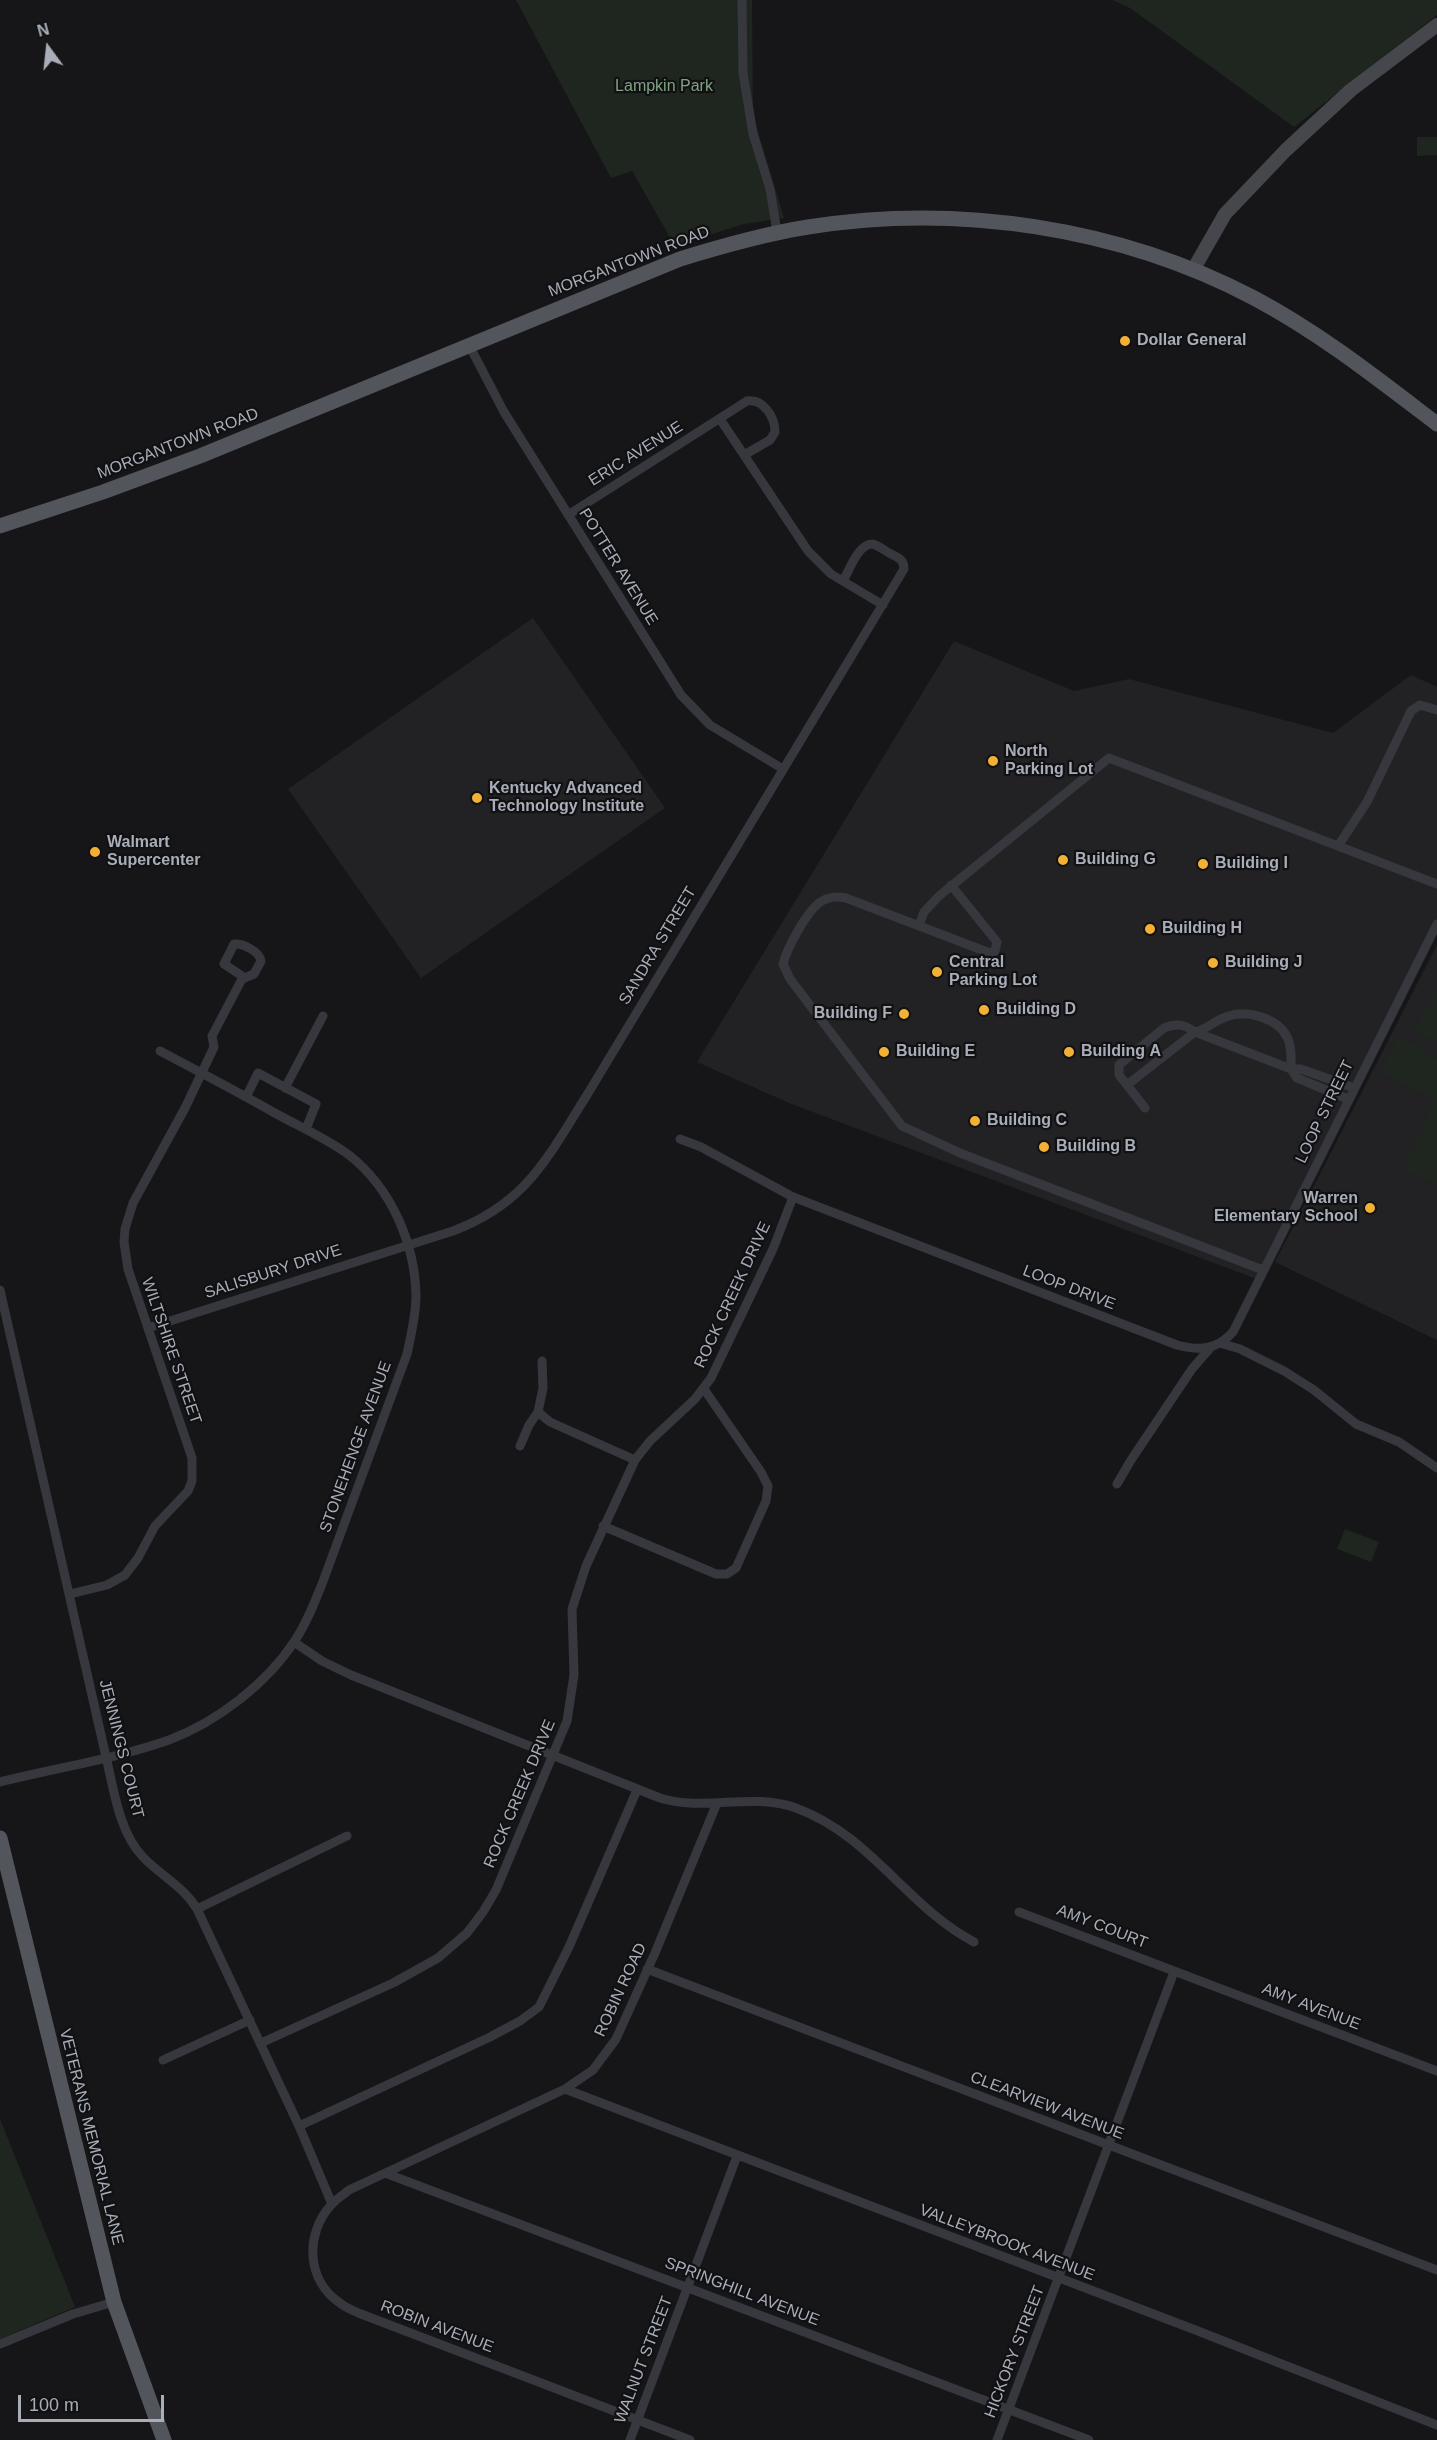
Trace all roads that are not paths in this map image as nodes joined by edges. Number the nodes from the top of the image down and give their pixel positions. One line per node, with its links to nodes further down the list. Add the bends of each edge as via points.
1 (742, 0): 3 (street, via 746,93)
2 (1437, 25): 4 (street, via 1351,90 1286,150 1225,214)
3 (777, 232): 4 (main road, MORGANTOWN ROAD, via 888,218 970,219 1068,233); 5 (main road, MORGANTOWN ROAD, via 673,262)
4 (1193, 270): 7 (main road, MORGANTOWN ROAD, via 1309,330)
5 (470, 345): 9 (street, POTTER AVENUE, via 504,412); 10 (main road, MORGANTOWN ROAD, via 200,456)
6 (720, 419): 8 (street); 8 (street, ERIC AVENUE, via 747,401 764,405 776,426 774,437); 9 (street, ERIC AVENUE)
7 (1437, 424)
8 (744, 455): 11 (street, via 808,551)
9 (567, 515): 14 (street, POTTER AVENUE, via 690,706 710,725)
10 (0, 526)
11 (843, 581): 12 (street); 12 (street, SANDRA STREET, via 869,544 902,560 904,570)
12 (883, 605): 14 (street, SANDRA STREET)
13 (1437, 710): 15 (street, via 1420,705 1411,711 1369,799)
14 (783, 769): 37 (street, SANDRA STREET, via 533,1178 487,1216)
15 (1338, 846): 16 (street); 17 (street, via 1109,758)
16 (1437, 884)
17 (951, 885): 19 (street, via 930,904); 19 (street, via 997,942 995,951 990,953)
18 (1437, 924): 30 (street, LOOP STREET)
19 (919, 925): 38 (street, via 845,897 830,898 812,910 783,964 790,979 902,1126 960,1154)
20 (245, 978): 27 (street, WILTSHIRE STREET, via 212,1036 214,1047)
21 (323, 1016): 29 (street)
22 (1214, 1023): 23 (street); 24 (street); 26 (street, via 1226,1016 1249,1014 1274,1024 1287,1037)
23 (1195, 1032): 24 (street); 28 (street); 28 (street, via 1180,1024 1164,1028 1124,1059 1118,1070)
24 (1216, 1040): 26 (street)
25 (160, 1051): 27 (street, STONEHENGE AVENUE)
26 (1291, 1070): 30 (street, via 1301,1069); 32 (street, via 1297,1078)
27 (201, 1072): 31 (street, STONEHENGE AVENUE); 40 (street, WILTSHIRE STREET, via 133,1203 125,1229 128,1269)
28 (1127, 1085): 33 (street)
29 (285, 1088): 31 (street, via 258,1073); 34 (street, via 316,1104)
30 (1354, 1088): 32 (street, LOOP STREET)
31 (246, 1097): 34 (street, STONEHENGE AVENUE)
32 (1348, 1099): 38 (street, LOOP STREET)
33 (1145, 1108)
34 (306, 1130): 37 (street, STONEHENGE AVENUE, via 350,1156 369,1175 392,1207)
35 (680, 1139): 36 (street, LOOP DRIVE)
36 (793, 1197): 41 (street, LOOP DRIVE, via 1177,1345 1195,1349); 43 (street, ROCK CREEK DRIVE, via 757,1284)
37 (408, 1244): 40 (street, SALISBURY DRIVE); 51 (street, STONEHENGE AVENUE, via 416,1296 407,1354 322,1584)
38 (1263, 1270): 41 (street, LOOP STREET, via 1233,1332)
39 (0, 1290): 50 (street, JENNINGS COURT)
40 (148, 1328): 50 (street, WILTSHIRE STREET, via 192,1458 192,1481 181,1501 155,1526 125,1575 107,1585)
41 (1216, 1345): 47 (street, LOOP DRIVE, via 1240,1349 1284,1371 1356,1424 1399,1442); 48 (street, LOOP STREET, via 1192,1369)
42 (542, 1361): 44 (street, via 543,1388)
43 (704, 1389): 46 (street, ROCK CREEK DRIVE); 49 (street, via 768,1486 766,1502 736,1568 727,1574 716,1574)
44 (538, 1412): 45 (street); 46 (street, via 550,1422)
45 (520, 1446)
46 (635, 1460): 49 (street, ROCK CREEK DRIVE)
47 (1437, 1468)
48 (1117, 1484)
49 (603, 1526): 53 (street, ROCK CREEK DRIVE, via 579,1584 573,1610 572,1700)
50 (70, 1594): 52 (street, JENNINGS COURT)
51 (294, 1642): 52 (street, STONEHENGE AVENUE, via 253,1688 201,1725 171,1739); 53 (street, via 340,1670)
52 (106, 1757): 54 (street, STONEHENGE AVENUE); 59 (street, JENNINGS COURT, via 123,1823 134,1846 179,1886)
53 (553, 1757): 55 (street); 65 (street, ROCK CREEK DRIVE, via 496,1890 458,1942 416,1972)
54 (0, 1782)
55 (637, 1790): 56 (street, via 682,1804); 69 (street, via 539,2007 488,2038)
56 (717, 1803): 61 (street, via 782,1805 832,1825 870,1853 930,1913); 62 (street, ROBIN ROAD)
57 (347, 1836): 59 (street)
58 (0, 1838): 77 (main road, VETERANS MEMORIAL LANE)
59 (197, 1909): 64 (street, JENNINGS COURT)
60 (1019, 1912): 63 (street, AMY COURT)
61 (974, 1942)
62 (647, 1969): 68 (street, ROBIN ROAD, via 609,2050 588,2074); 70 (street, CLEARVIEW AVENUE)
63 (1174, 1972): 67 (street, AMY AVENUE); 70 (street, HICKORY STREET)
64 (250, 2020): 65 (street, JENNINGS COURT); 66 (street)
65 (261, 2043): 69 (street, JENNINGS COURT)
66 (163, 2060)
67 (1437, 2071)
68 (565, 2090): 71 (street, VALLEYBROOK AVENUE); 72 (street, ROBIN ROAD)
69 (299, 2126): 73 (street, JENNINGS COURT)
70 (1109, 2146): 74 (street, CLEARVIEW AVENUE); 75 (street, HICKORY STREET)
71 (737, 2156): 75 (street, VALLEYBROOK AVENUE); 76 (street, WALNUT STREET)
72 (385, 2173): 73 (street, ROBIN AVENUE, via 349,2190); 76 (street, SPRINGHILL AVENUE)
73 (332, 2204): 80 (street, ROBIN AVENUE, via 316,2227 312,2248 314,2270 324,2289 340,2303)
74 (1437, 2270)
75 (1059, 2279): 79 (street, HICKORY STREET); 81 (street, VALLEYBROOK AVENUE)
76 (687, 2288): 79 (street, SPRINGHILL AVENUE); 80 (street, WALNUT STREET)
77 (114, 2302): 78 (street); 82 (main road, VETERANS MEMORIAL LANE)
78 (0, 2344)
79 (1009, 2409): 85 (street, HICKORY STREET); 86 (street, SPRINGHILL AVENUE)
80 (637, 2420): 83 (street, WALNUT STREET); 84 (street, ROBIN AVENUE)
81 (1437, 2425)
82 (164, 2440)
83 (630, 2440)
84 (690, 2440)
85 (996, 2440)
86 (1089, 2440)

